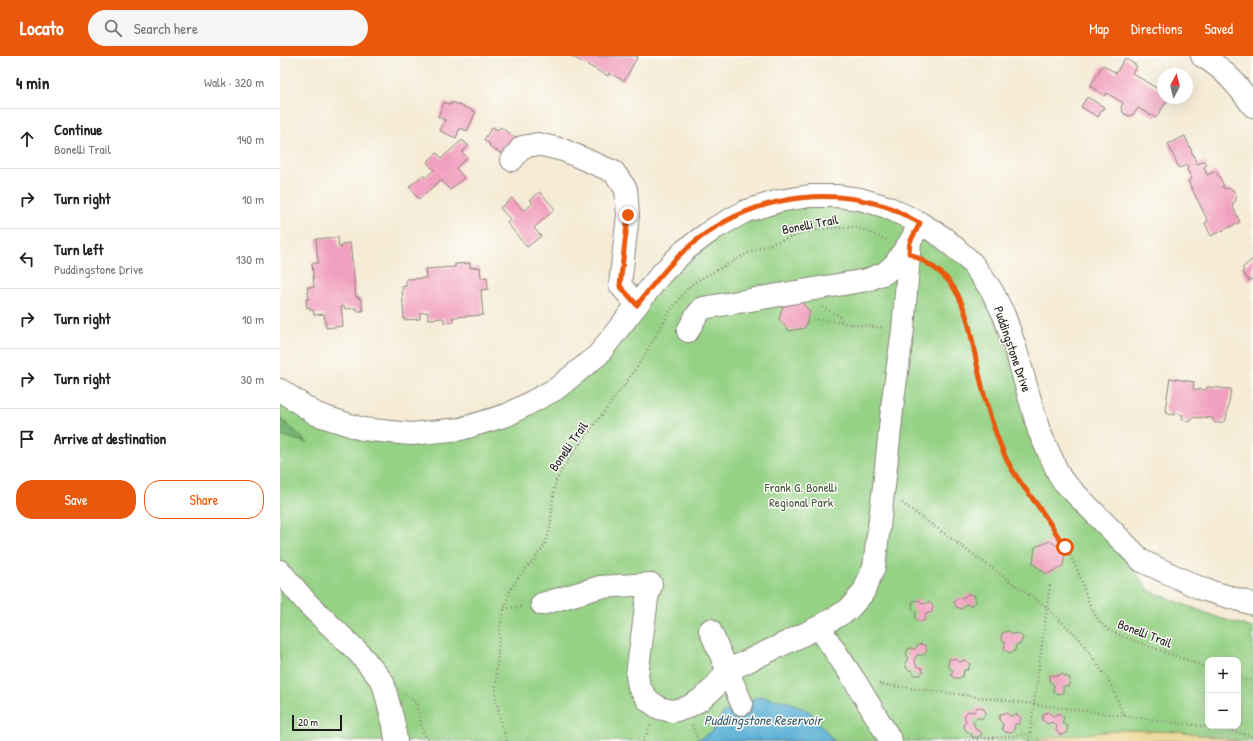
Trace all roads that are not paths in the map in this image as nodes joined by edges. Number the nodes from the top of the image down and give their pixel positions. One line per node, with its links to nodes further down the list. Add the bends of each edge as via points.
1 (1202, 56): 2 (street, via 1234,80)
2 (1253, 106)
3 (512, 160): 6 (street, via 522,147 538,144 563,150 614,172 626,190 628,215 620,286)
4 (920, 223): 5 (street); 6 (street, Puddingstone Drive, via 887,207 860,199 810,196 779,201 746,211 715,228 685,250 661,274); 11 (street, Puddingstone Drive, via 944,238 972,263 992,291 1004,314 1039,431 1061,479 1142,561 1202,590)
5 (908, 248): 7 (street, via 885,273 867,280 703,308); 12 (street, via 903,330 874,567 863,593 848,610)
6 (637, 305): 8 (street, Puddingstone Drive, via 598,355 556,389 507,415 461,429 411,434 362,429 316,414)
7 (688, 331)
8 (280, 390)
9 (280, 571): 16 (street, via 312,608 359,653 383,682)
10 (542, 604): 14 (street, via 600,587 651,584 637,675 639,687 648,700 659,708 672,711 686,708 713,689)
11 (1253, 604)
12 (819, 627): 14 (street); 17 (street, via 855,680)
13 (710, 630): 14 (street)
14 (727, 671): 15 (street)
15 (742, 704)
16 (396, 741)
17 (891, 741)

